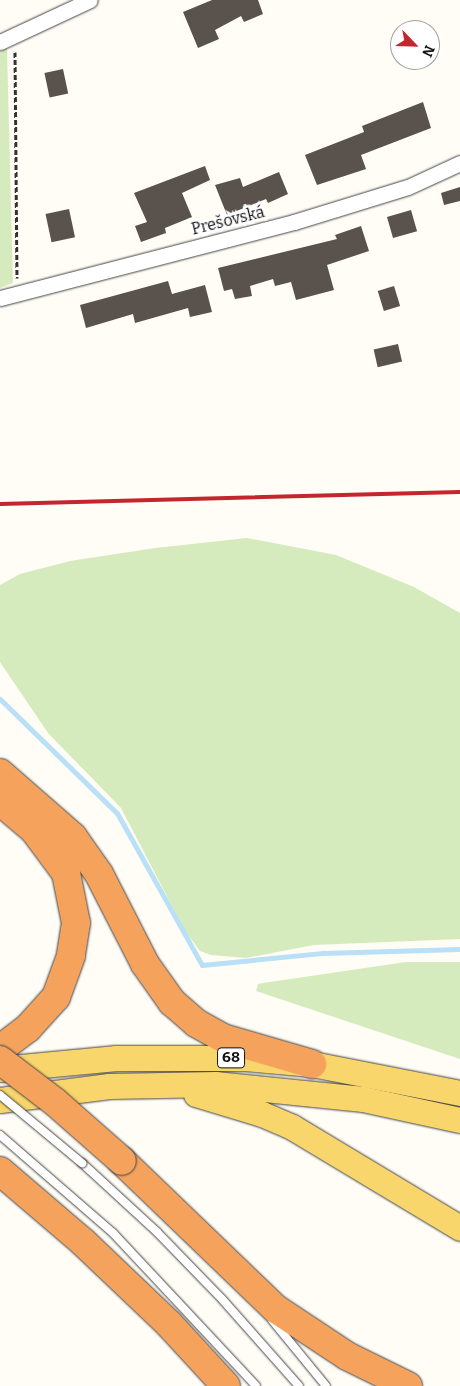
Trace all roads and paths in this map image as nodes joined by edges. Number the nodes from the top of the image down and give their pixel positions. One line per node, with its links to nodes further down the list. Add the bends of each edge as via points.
1 (90, 0): 2 (street)
2 (14, 36): 3 (street); 5 (path)
3 (0, 42)
4 (460, 163): 5 (street, Prešovská, via 408,187 294,222)
5 (17, 292): 6 (street, Prešovská)
6 (0, 298)
7 (0, 773): 11 (highway, via 73,837 99,874 145,964 172,1002 196,1023 223,1038)
8 (0, 801): 9 (highway, via 34,830 66,874 76,923 71,956 56,996 28,1028)
9 (0, 1049)
10 (0, 1060): 21 (highway, bridge, via 55,1102 122,1161)
11 (312, 1064): 12 (main road, 68, via 245,1058 164,1058); 14 (main road, 68)
12 (0, 1068)
13 (109, 1086): 16 (main road, 68); 17 (main road, 68, via 215,1084 299,1092 372,1101); 20 (main road, via 194,1094 262,1114 292,1127)
14 (460, 1093)
15 (0, 1095): 24 (lane, bridge, via 82,1163 196,1272)
16 (0, 1100)
17 (460, 1120)
18 (0, 1135): 23 (lane, via 113,1233)
19 (2, 1172): 22 (highway, via 83,1242 168,1324)
20 (460, 1228)
21 (232, 1270): 25 (lane); 26 (highway, via 276,1310 310,1334)
22 (226, 1386)
23 (256, 1386)
24 (299, 1386)
25 (326, 1386)
26 (408, 1386)

